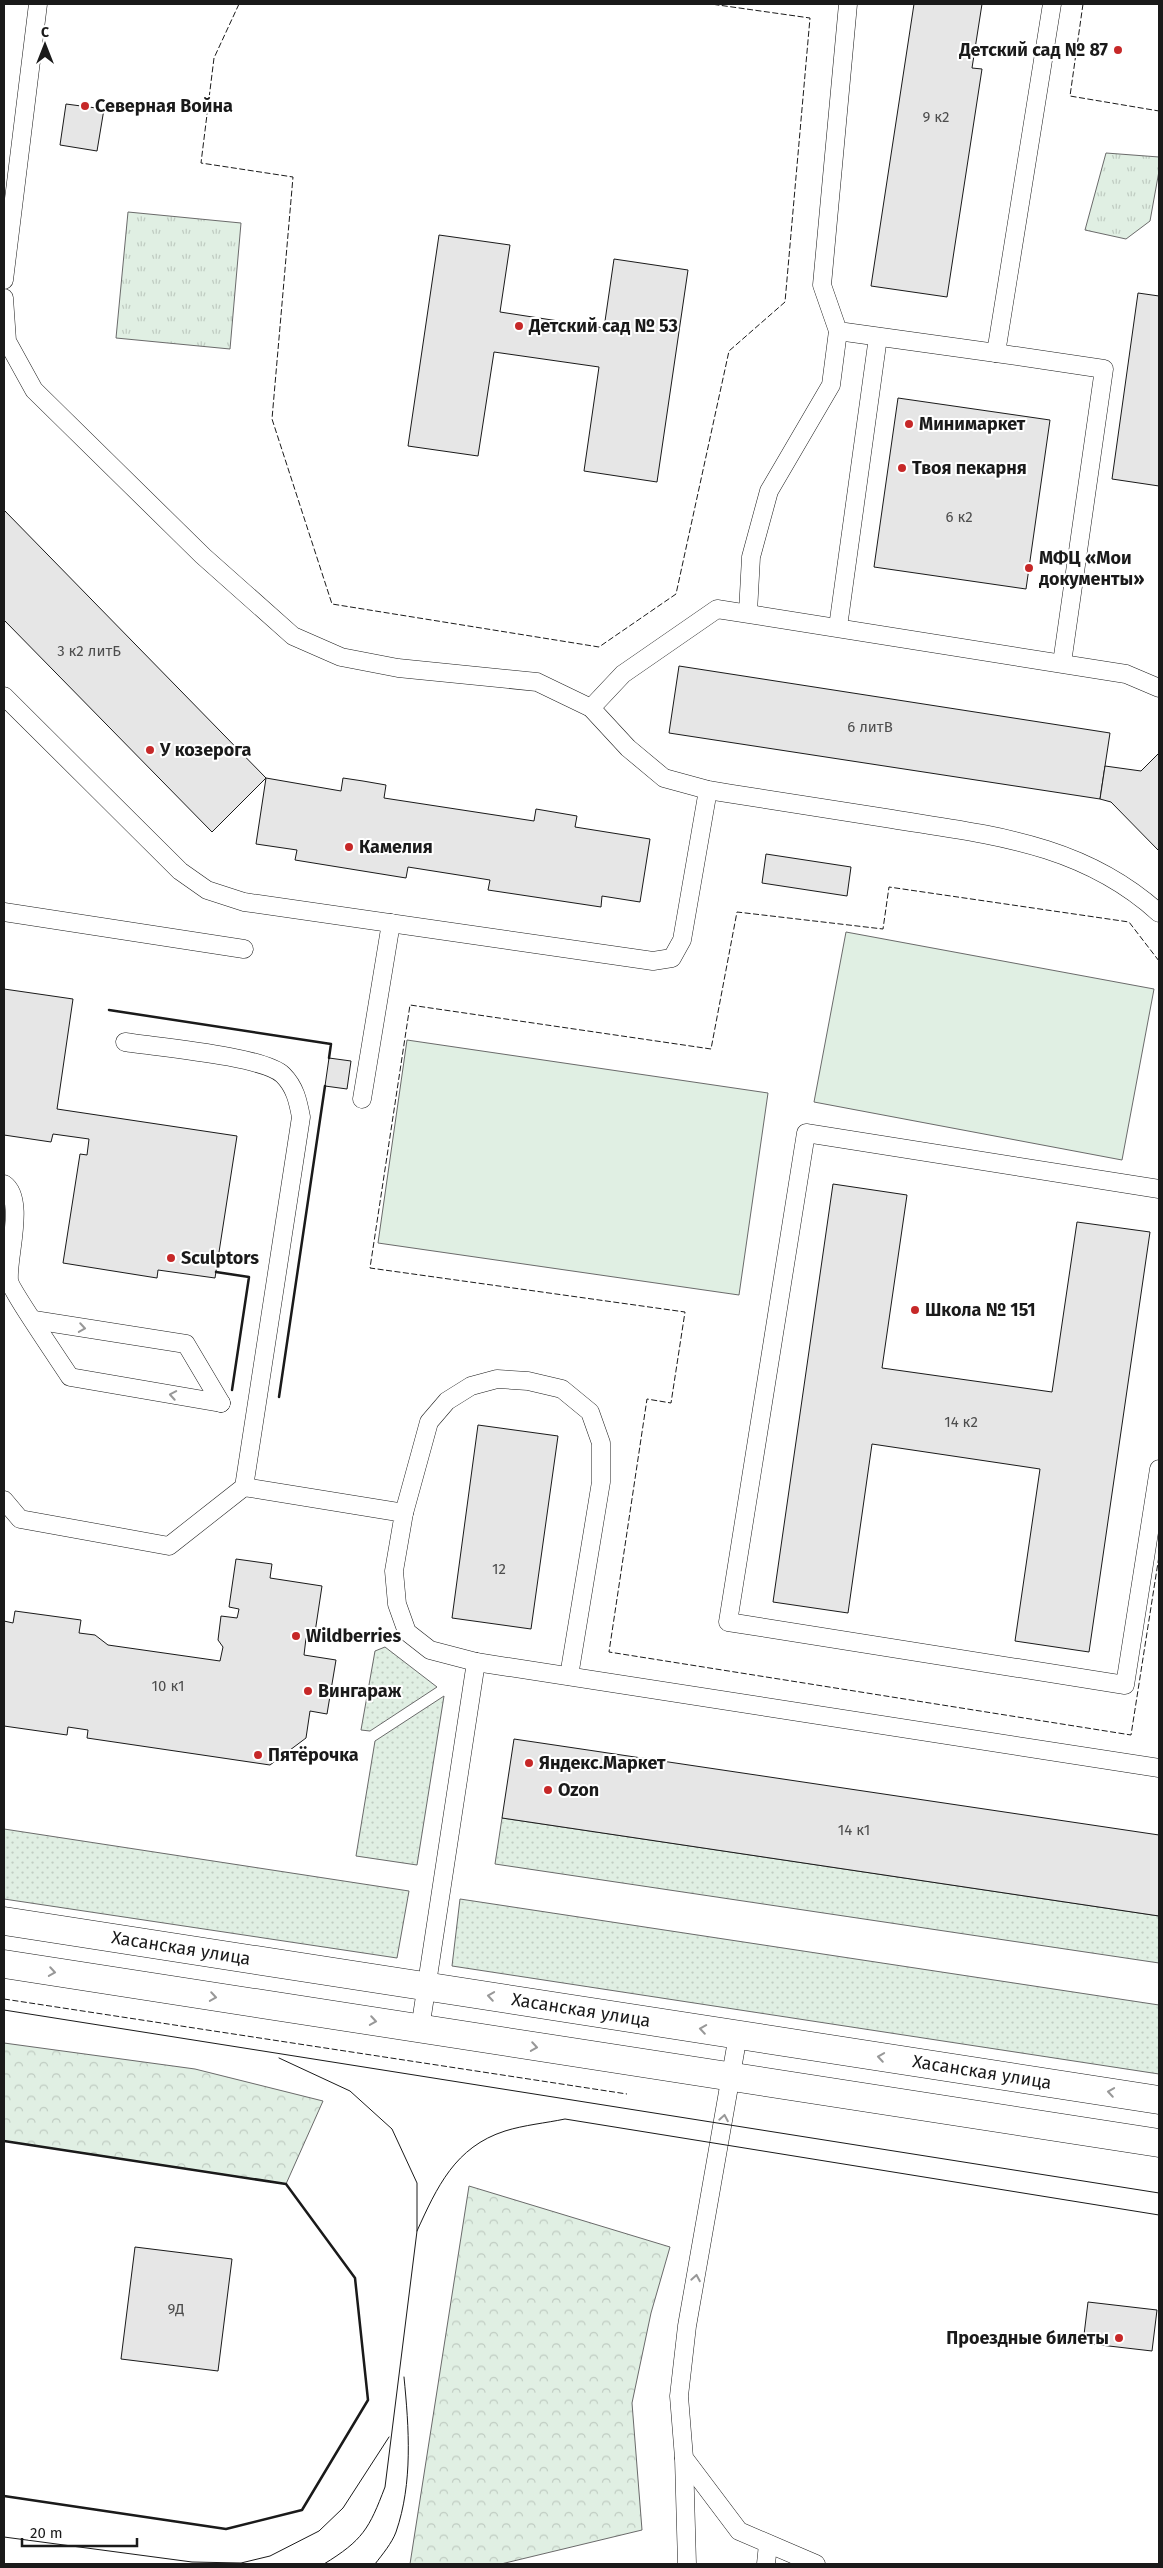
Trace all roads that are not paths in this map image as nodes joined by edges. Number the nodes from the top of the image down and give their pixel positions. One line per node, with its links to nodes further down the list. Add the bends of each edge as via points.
1 (38, 4): 4 (lane)
2 (848, 4): 6 (lane, via 822,285)
3 (1052, 4): 8 (lane)
4 (4, 280)
5 (4, 298): 14 (lane, via 6,341 34,390 203,556 293,636 341,657 398,668 537,682)
6 (838, 331): 7 (lane); 9 (lane, via 831,385 769,491 751,557)
7 (878, 337): 8 (lane); 10 (lane)
8 (996, 353): 11 (lane, via 1104,369)
9 (748, 612): 10 (lane); 14 (lane, via 717,609 624,674)
10 (838, 627): 11 (lane)
11 (1062, 663): 12 (lane, via 1126,674)
12 (1159, 688)
13 (4, 696): 18 (lane, via 180,871 207,890 244,902)
14 (590, 708): 15 (lane, via 628,748 664,778)
15 (708, 790): 17 (lane, via 1005,837 1081,860 1139,894); 18 (lane, via 682,940 672,958 652,961)
16 (4, 912): 19 (lane)
17 (1159, 913)
18 (391, 923): 21 (lane)
19 (244, 949)
20 (125, 1042): 26 (lane, via 261,1062 282,1074 296,1093 301,1117)
21 (362, 1099)
22 (4, 1184): 24 (lane, via 8,1186 15,1209 9,1282)
23 (1159, 1189): 25 (lane, via 806,1133 728,1622 1125,1685)
24 (34, 1320): 24 (lane, one-way to 24, via 186,1344 221,1403 70,1377)
25 (1159, 1469)
26 (244, 1487): 27 (lane, via 169,1546 20,1519); 28 (lane)
27 (4, 1500)
28 (404, 1513): 29 (lane, via 394,1571 397,1604 407,1632 430,1650); 30 (lane, via 429,1422 447,1401 471,1386 497,1379 528,1381 562,1389 590,1412 601,1443 601,1482)
29 (476, 1662): 30 (lane); 34 (lane)
30 (568, 1676): 31 (lane)
31 (1159, 1768)
32 (4, 1920): 34 (street, Хасанская улица)
33 (4, 1964): 35 (street, one-way to 35)
34 (427, 1986): 35 (lane); 36 (street, Хасанская улица, one-way to 34)
35 (420, 2028): 37 (street, one-way to 37)
36 (738, 2035): 37 (lane); 38 (street, Хасанская улица, one-way to 36)
37 (731, 2078): 39 (street); 40 (lane, one-way to 37, via 679,2396)
38 (1159, 2100)
39 (1159, 2143)
40 (684, 2458): 41 (lane, via 739,2532); 42 (lane)
41 (768, 2544): 43 (lane); 44 (lane)
42 (687, 2564)
43 (766, 2564)
44 (816, 2564)

